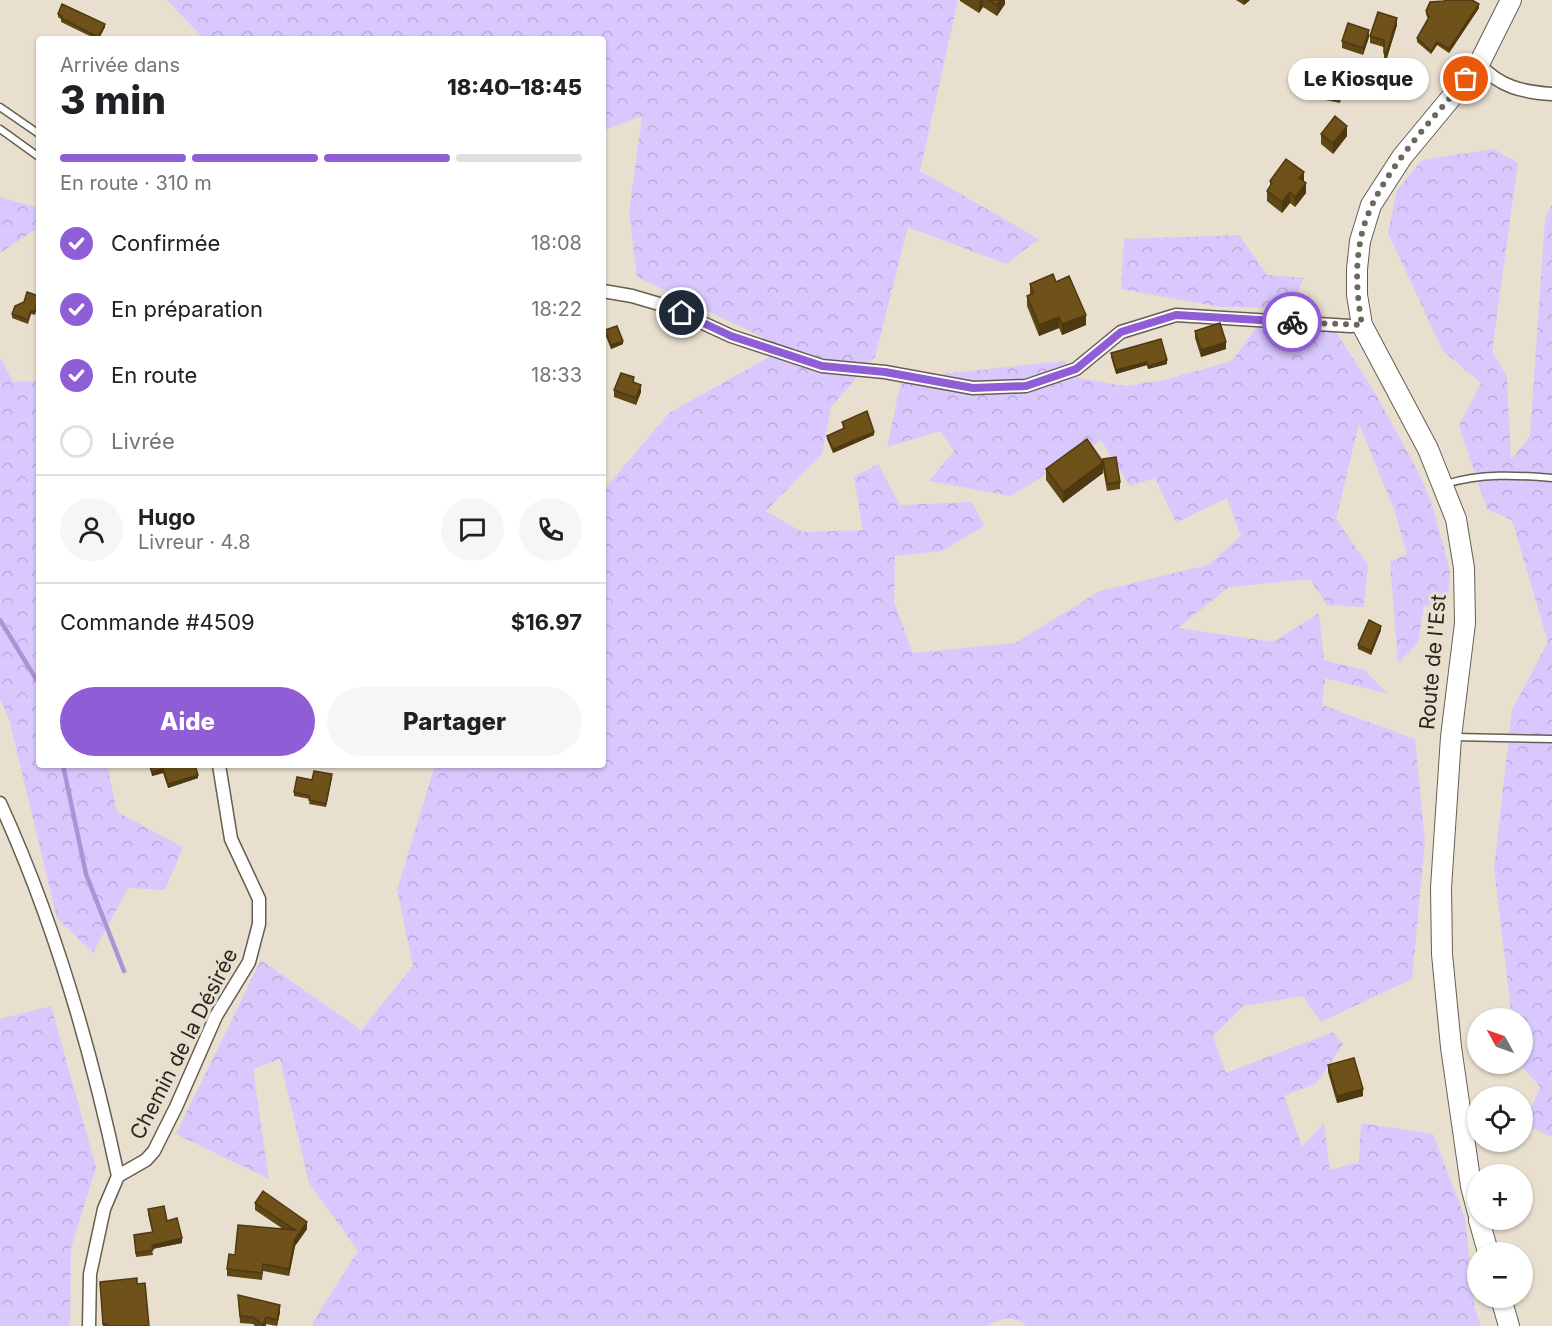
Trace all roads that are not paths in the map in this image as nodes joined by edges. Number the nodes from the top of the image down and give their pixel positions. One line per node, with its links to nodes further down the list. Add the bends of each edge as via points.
1 (1511, 0): 2 (main road, Route de l'Est)
2 (1479, 64): 3 (street, via 1491,77 1526,92); 9 (main road, Route de l'Est, via 1402,157 1371,205 1360,241 1357,269)
3 (1552, 94)
4 (0, 107): 6 (lane)
5 (0, 129): 7 (lane)
6 (36, 132)
7 (36, 155)
8 (606, 292): 9 (street, via 666,306 731,336 822,366 885,372 973,388 1026,386 1076,369 1121,332 1176,315)
9 (1362, 325): 11 (main road, Route de l'Est, via 1428,449)
10 (1552, 478): 11 (lane, via 1477,476)
11 (1443, 486): 12 (main road, Route de l'Est, via 1456,519 1464,568 1465,623)
12 (1451, 737): 13 (lane); 16 (main road, Route de l'Est, via 1441,888 1442,954)
13 (1552, 738)
14 (219, 768): 17 (street, Chemin de la Désirée, via 231,839 259,899 259,924 249,962 216,1016 154,1151)
15 (0, 803): 17 (street, via 24,856 63,969 102,1097)
16 (1468, 1164)
17 (118, 1176): 19 (street, via 104,1209 90,1274)
18 (1504, 1308): 20 (main road)
19 (89, 1326)
20 (1509, 1326)

